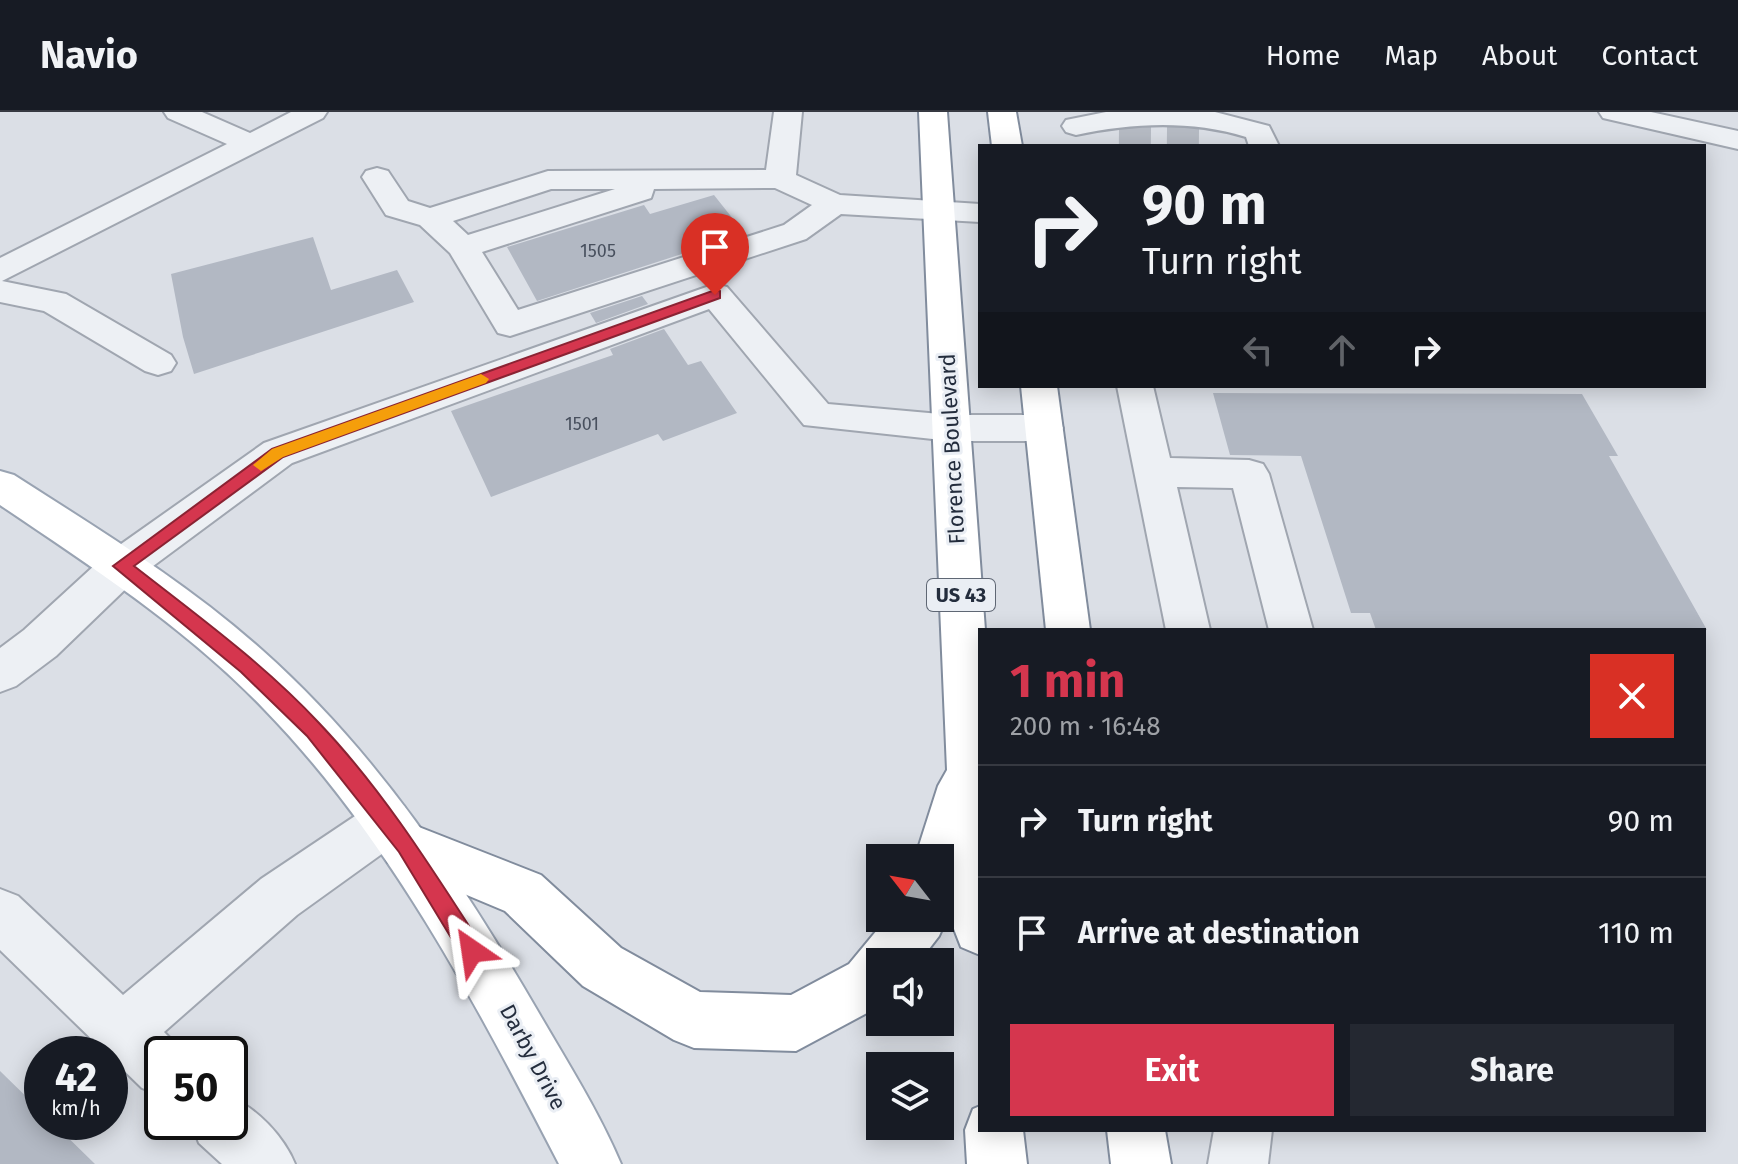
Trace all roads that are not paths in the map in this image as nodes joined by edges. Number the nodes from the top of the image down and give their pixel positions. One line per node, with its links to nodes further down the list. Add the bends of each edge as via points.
1 (178, 112): 12 (street)
2 (313, 112): 12 (street)
3 (788, 112): 16 (street)
4 (933, 112): 18 (main road, Florence Boulevard / US 43)
5 (1002, 112): 13 (main road)
6 (1613, 112): 11 (street)
7 (1077, 128): 8 (street); 10 (street, via 1115,117 1206,117 1235,120)
8 (1119, 130)
9 (1209, 131): 10 (street)
10 (1262, 139)
11 (1738, 140)
12 (252, 144): 22 (street)
13 (1007, 144)
14 (377, 177): 20 (street, via 397,208)
15 (672, 179): 16 (street); 20 (street, via 548,180); 21 (street)
16 (780, 179): 17 (street)
17 (834, 204): 18 (street); 21 (street, via 795,232 510,325)
18 (938, 212): 19 (street); 27 (main road, Florence Boulevard / US 43)
19 (978, 213)
20 (431, 218): 21 (street)
21 (463, 247)
22 (0, 271)
23 (0, 291): 24 (street, via 54,302)
24 (158, 363)
25 (1039, 388): 28 (main road)
26 (1135, 388): 29 (street)
27 (951, 428): 28 (street); 31 (street, via 817,416 715,295 278,453); 36 (main road, Florence Boulevard / US 43)
28 (1044, 428): 32 (main road)
29 (1155, 472): 33 (street); 34 (street, via 1249,474)
30 (0, 485): 31 (main road, Darby Drive)
31 (122, 566): 35 (street); 37 (main road, Darby Drive, via 281,698)
32 (1068, 628)
33 (1188, 628)
34 (1290, 628)
35 (0, 673)
36 (970, 761): 38 (main road); 39 (main road, Florence Boulevard / US 43)
37 (397, 834): 43 (main road, via 523,893 602,967 694,1020 796,1023); 44 (street, via 279,897); 51 (main road, Darby Drive, via 505,1004)
38 (944, 844)
39 (978, 895)
40 (0, 914): 44 (street)
41 (910, 932): 42 (main road)
42 (896, 948)
43 (866, 984)
44 (122, 1032): 45 (street)
45 (144, 1052)
46 (994, 1132): 52 (main road)
47 (1136, 1132): 53 (main road)
48 (1243, 1132): 54 (street)
49 (239, 1140): 50 (street)
50 (265, 1164)
51 (591, 1164)
52 (997, 1164)
53 (1141, 1164)
54 (1238, 1164)

